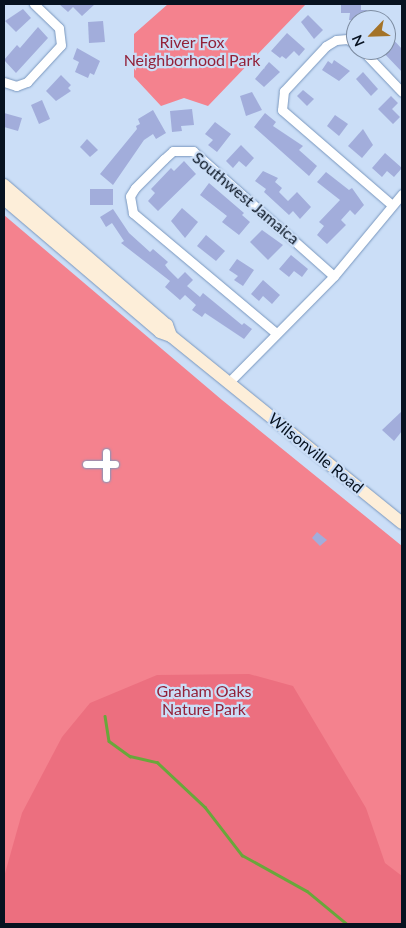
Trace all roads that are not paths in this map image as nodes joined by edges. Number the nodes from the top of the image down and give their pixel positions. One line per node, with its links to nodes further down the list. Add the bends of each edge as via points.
1 (34, 4): 4 (street, via 59,28 61,44 27,82 16,86)
2 (346, 39): 9 (street, via 326,46 284,91 282,110)
3 (372, 60): 5 (street)
4 (4, 82)
5 (402, 92)
6 (4, 186): 12 (main road, via 167,325)
7 (402, 194): 9 (street)
8 (4, 199): 12 (main road, via 160,332)
9 (391, 204): 10 (street)
10 (334, 276): 11 (street); 11 (street, Southwest Jamaica, via 200,156 184,149 172,151 135,188 130,196 133,213)
11 (276, 334): 13 (street)
12 (171, 336): 13 (main road, Wilsonville Road)
13 (229, 382): 19 (main road, Wilsonville Road)
14 (106, 452): 16 (street)
15 (86, 464): 16 (street)
16 (106, 464): 17 (street); 18 (street)
17 (115, 464)
18 (106, 478)
19 (402, 523)

